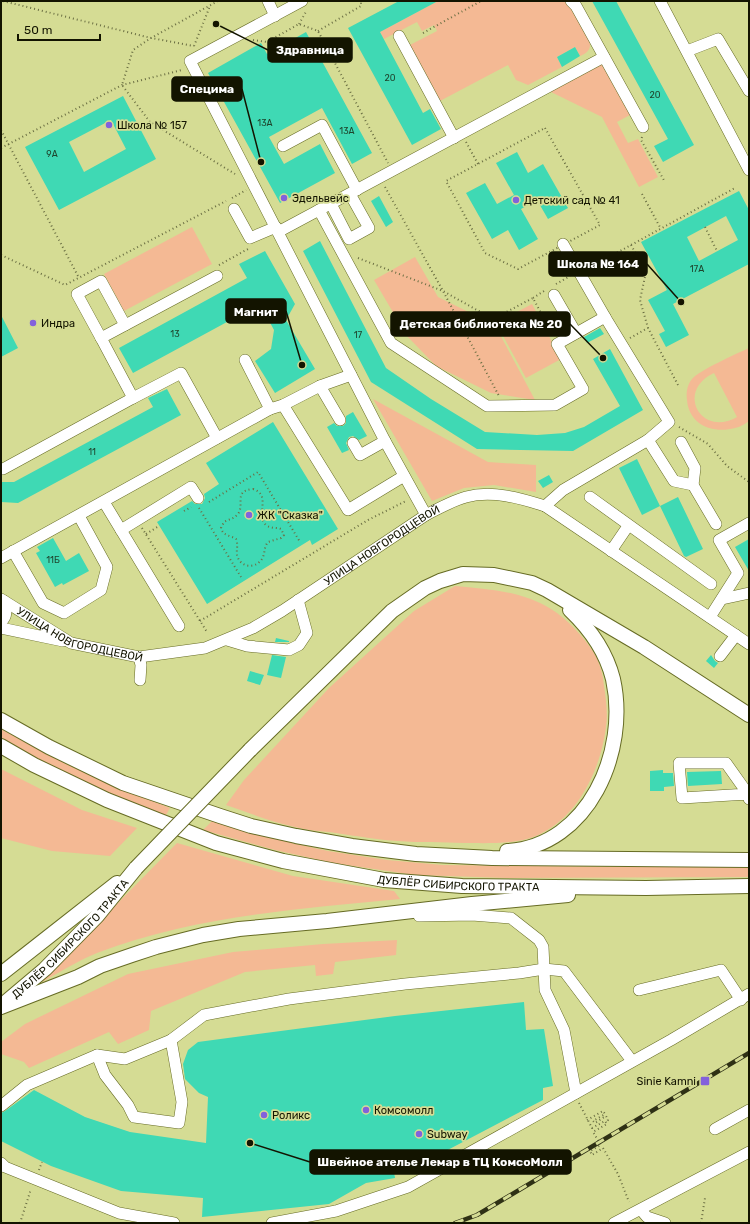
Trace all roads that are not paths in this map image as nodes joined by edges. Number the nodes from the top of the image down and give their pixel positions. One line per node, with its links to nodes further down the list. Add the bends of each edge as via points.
1 (268, 1): 5 (street)
2 (302, 1): 5 (street)
3 (571, 1): 8 (street)
4 (660, 1): 7 (street)
5 (275, 16): 18 (street, via 192,64)
6 (399, 36): 11 (street)
7 (687, 51): 9 (street, via 718,38); 13 (street)
8 (604, 58): 10 (street); 11 (street)
9 (749, 91)
10 (643, 127)
11 (458, 136): 14 (street)
12 (283, 146): 14 (street, via 322,125)
13 (749, 170)
14 (353, 192): 15 (street); 15 (street, via 369,228 349,239)
15 (331, 204): 17 (street)
16 (234, 209): 18 (street, via 250,238)
17 (319, 210): 18 (street); 24 (street, via 390,343 487,406 555,405 583,389 557,344)
18 (277, 230): 27 (street)
19 (563, 244): 22 (street)
20 (217, 276): 23 (street)
21 (551, 290): 24 (street)
22 (605, 318): 24 (street); 34 (street, via 669,422)
23 (125, 325): 25 (street); 25 (street, via 101,281 77,294)
24 (576, 333)
25 (101, 338): 29 (street)
26 (245, 360): 31 (street)
27 (351, 375): 28 (street); 36 (street)
28 (320, 386): 30 (street); 32 (street)
29 (133, 398): 33 (street, via 181,373); 38 (street)
30 (283, 405): 31 (street); 39 (street, via 348,510)
31 (270, 409): 33 (street)
32 (343, 418)
33 (217, 438): 42 (street)
34 (648, 440): 40 (street, via 674,481); 44 (street, via 563,490)
35 (356, 441): 36 (street, via 360,455)
36 (385, 442): 39 (street)
37 (681, 442): 40 (street, via 695,468)
38 (1, 469)
39 (404, 476): 45 (street)
40 (693, 485): 48 (street)
41 (590, 497): 49 (street)
42 (104, 502): 46 (street); 50 (street)
43 (198, 503): 50 (street, via 191,487)
44 (545, 506): 45 (street, УЛИЦА НОВГОРОДЦЕВОЙ, via 502,495 484,495 467,497); 52 (street, УЛИЦА НОВГОРОДЦЕВОЙ)
45 (426, 514): 59 (street, УЛИЦА НОВГОРОДЦЕВОЙ)
46 (79, 516): 51 (street); 51 (street, via 106,567 101,590 64,613 43,603)
47 (749, 523): 57 (street, via 719,540 738,573)
48 (716, 524)
49 (628, 526): 52 (street); 54 (street)
50 (120, 530): 62 (street)
51 (13, 551): 53 (street)
52 (611, 551): 60 (street, УЛИЦА НОВГОРОДЦЕВОЙ)
53 (1, 558)
54 (712, 584)
55 (547, 590): 71 (main road, ДУБЛЁР СИБИРСКОГО ТРАКТА, via 644,647); 75 (main road, ДУБЛЁР СИБИРСКОГО ТРАКТА, via 577,617 594,637 607,660 617,702 612,749 606,770 588,805 572,824 560,832 545,841 520,850); 77 (main road, ДУБЛЁР СИБИРСКОГО ТРАКТА, bridge, via 532,583 494,575 463,574 425,588 392,611 250,750)
56 (749, 593): 57 (street)
57 (722, 599): 60 (street)
58 (2, 600): 61 (street, via 6,613); 66 (street, УЛИЦА НОВГОРОДЦЕВОЙ)
59 (298, 600): 65 (street, УЛИЦА НОВГОРОДЦЕВОЙ, via 253,628); 65 (street, via 307,634 299,645 289,650 247,646)
60 (710, 617): 64 (street, УЛИЦА НОВГОРОДЦЕВОЙ)
61 (1, 622)
62 (179, 626)
63 (1, 628): 66 (street)
64 (736, 635): 67 (street, УЛИЦА НОВГОРОДЦЕВОЙ); 68 (street)
65 (227, 640): 69 (street, УЛИЦА НОВГОРОДЦЕВОЙ, via 205,648)
66 (71, 643): 69 (street, УЛИЦА НОВГОРОДЦЕВОЙ)
67 (749, 644)
68 (720, 656)
69 (139, 657): 70 (street)
70 (140, 680)
71 (749, 715)
72 (1, 720): 75 (main road, ДУБЛЁР СИБИРСКОГО ТРАКТА, via 123,783 251,826)
73 (1, 746): 79 (main road, ДУБЛЁР СИБИРСКОГО ТРАКТА, via 107,800 216,843 283,861 384,880 462,886)
74 (748, 796): 74 (street, via 726,763 679,763 682,798)
75 (352, 846): 76 (main road, ДУБЛЁР СИБИРСКОГО ТРАКТА, via 416,854 492,858)
76 (749, 860)
77 (136, 868): 82 (main road, ДУБЛЁР СИБИРСКОГО ТРАКТА); 85 (main road, ДУБЛЁР СИБИРСКОГО ТРАКТА, via 97,916 45,969)
78 (749, 886): 79 (main road, ДУБЛЁР СИБИРСКОГО ТРАКТА)
79 (646, 888): 80 (main road, ДУБЛЁР СИБИРСКОГО ТРАКТА)
80 (327, 921): 81 (street, via 472,915 511,918 539,940 543,947); 85 (main road, ДУБЛЁР СИБИРСКОГО ТРАКТА, via 239,929 156,947 100,966)
81 (544, 966): 86 (street, via 520,973 289,999 204,1015); 88 (street, via 564,970); 89 (street, via 545,990 564,1030)
82 (1, 974)
83 (639, 990): 84 (street, via 722,970)
84 (745, 997): 88 (street)
85 (1, 1007)
86 (171, 1040): 87 (street, via 125,1059); 87 (street, via 182,1102 179,1123 134,1117 105,1075)
87 (97, 1056): 90 (street, via 27,1086)
88 (632, 1061): 89 (street)
89 (576, 1093): 97 (street, via 408,1187 336,1211)
90 (1, 1106)
91 (749, 1110): 92 (street)
92 (715, 1129)
93 (749, 1152): 95 (street)
94 (1, 1163): 96 (street, via 5,1167 119,1213)
95 (641, 1210): 98 (street); 99 (street, via 647,1217)
96 (174, 1223)
97 (272, 1223)
98 (614, 1223)
99 (665, 1223)

